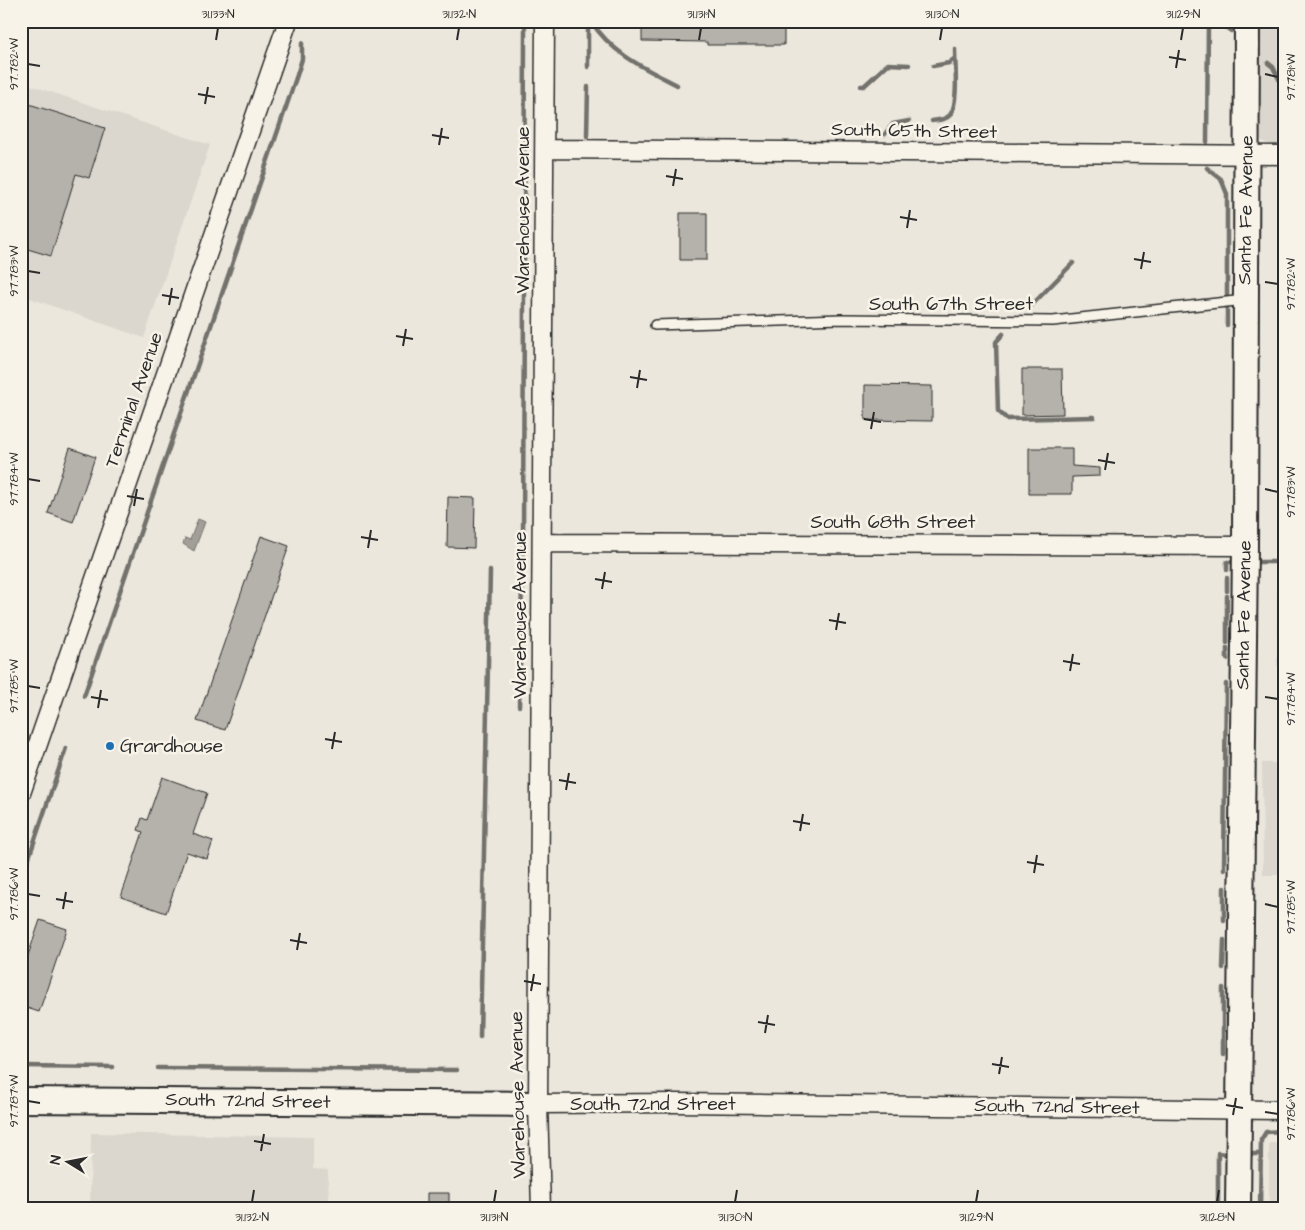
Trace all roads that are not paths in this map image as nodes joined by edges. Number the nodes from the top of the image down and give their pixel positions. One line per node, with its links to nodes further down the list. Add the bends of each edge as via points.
1 (288, 21): 11 (street, Terminal Avenue)
2 (545, 21): 4 (street, Warehouse Avenue)
3 (1247, 21): 5 (street, Santa Fe Avenue)
4 (545, 149): 5 (street, South 65th Street); 9 (street, Warehouse Avenue)
5 (1248, 155): 6 (street, South 65th Street); 7 (street, Santa Fe Avenue)
6 (1284, 155)
7 (1245, 300): 8 (lane, South 67th Street, via 1053,321 841,319); 10 (street, Santa Fe Avenue)
8 (655, 325)
9 (542, 543): 10 (street, South 68th Street); 13 (street, Warehouse Avenue)
10 (1245, 546): 14 (street, Santa Fe Avenue)
11 (21, 793)
12 (21, 1100): 13 (street, South 72nd Street)
13 (538, 1104): 14 (street, South 72nd Street, via 676,1102); 16 (street, Warehouse Avenue)
14 (1239, 1110): 15 (street, South 72nd Street); 17 (street, Santa Fe Avenue)
15 (1284, 1110)
16 (541, 1209)
17 (1238, 1209)

